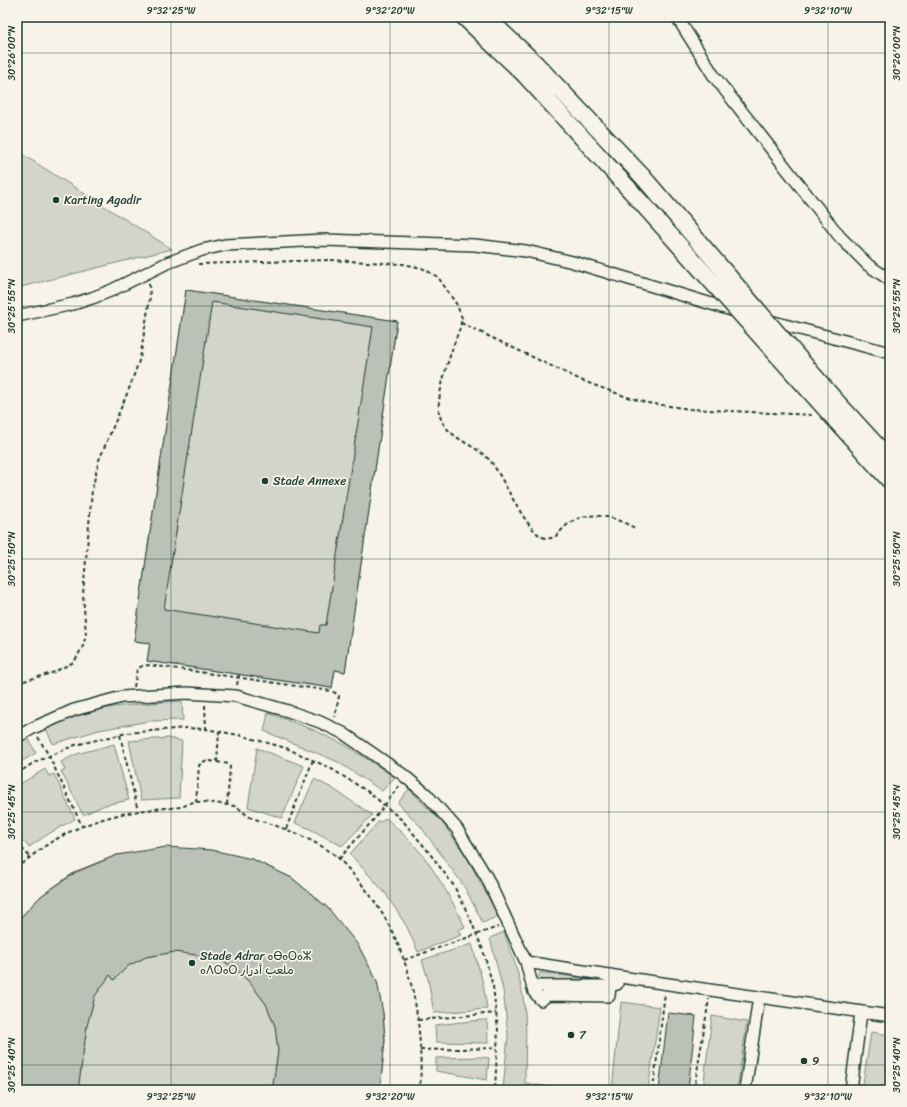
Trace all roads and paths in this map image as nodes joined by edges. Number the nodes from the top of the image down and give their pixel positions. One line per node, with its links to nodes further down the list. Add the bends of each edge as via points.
1 (464, 17): 12 (highway, bridge, via 525,76 629,189)
2 (486, 17): 11 (highway, bridge, via 535,63 642,176)
3 (677, 17): 6 (street, via 714,76 840,237 868,264)
4 (193, 264): 8 (path, via 329,260 403,264 422,268 438,277 458,305)
5 (149, 272): 7 (street, via 92,298); 9 (street, via 185,256 225,245 324,240 500,247 573,262 709,304); 16 (path, via 150,297 140,358 99,460 92,490 83,594 86,635 83,646 74,662 52,673)
6 (890, 280)
7 (17, 316)
8 (461, 323): 10 (path, via 583,381 648,403 690,409); 13 (path, via 439,394 438,406 444,426 488,458 529,526 538,536 547,539 557,537 568,524 589,515 615,519)
9 (890, 353)
10 (819, 416)
11 (890, 460)
12 (890, 481)
13 (636, 528)
14 (239, 675): 15 (path)
15 (238, 678): 18 (path, via 142,666 137,669); 21 (path, via 332,691 339,698)
16 (17, 683)
17 (205, 694): 18 (street); 20 (path); 21 (street, via 236,696 288,711)
18 (133, 696): 19 (street, via 74,710)
19 (33, 728): 24 (street); 25 (path)
20 (206, 729): 22 (path); 23 (path, via 186,728)
21 (333, 729): 29 (street)
22 (218, 732): 26 (path, via 239,734 286,748); 27 (path)
23 (120, 734): 25 (path, via 75,745); 33 (path)
24 (17, 737)
25 (49, 756): 28 (path); 34 (path)
26 (313, 760): 32 (path, via 370,793); 35 (path)
27 (217, 762): 30 (path, via 201,762); 31 (path, via 227,763 230,767)
28 (17, 774)
29 (406, 777): 32 (path); 40 (street, via 458,828 487,878)
30 (196, 802): 31 (path); 33 (path, via 179,808)
31 (227, 805): 35 (path, via 237,808 251,818)
32 (385, 805): 38 (path); 41 (path, via 403,821 454,886)
33 (138, 811): 34 (path, via 104,818)
34 (82, 826): 37 (path)
35 (286, 829): 38 (path, via 306,838)
36 (17, 843): 37 (path)
37 (30, 857): 39 (path)
38 (339, 860): 42 (path, via 377,905)
39 (17, 869)
40 (508, 923): 41 (path); 43 (street)
41 (477, 935): 42 (path); 50 (path, via 492,986)
42 (404, 960): 52 (path)
43 (526, 962): 45 (street); 46 (street)
44 (666, 984): 46 (street, via 634,979); 47 (street); 57 (path)
45 (532, 986): 46 (street); 46 (street, via 541,1000 548,995)
46 (610, 986)
47 (710, 990): 48 (street); 58 (path)
48 (759, 997): 49 (street); 59 (street)
49 (861, 1012): 51 (street); 60 (street)
50 (496, 1013): 52 (path); 53 (path)
51 (890, 1016)
52 (418, 1020): 54 (path)
53 (497, 1048): 54 (path); 56 (path)
54 (420, 1050): 55 (path)
55 (420, 1090)
56 (495, 1090)
57 (653, 1090)
58 (694, 1090)
59 (745, 1090)
60 (851, 1090)

